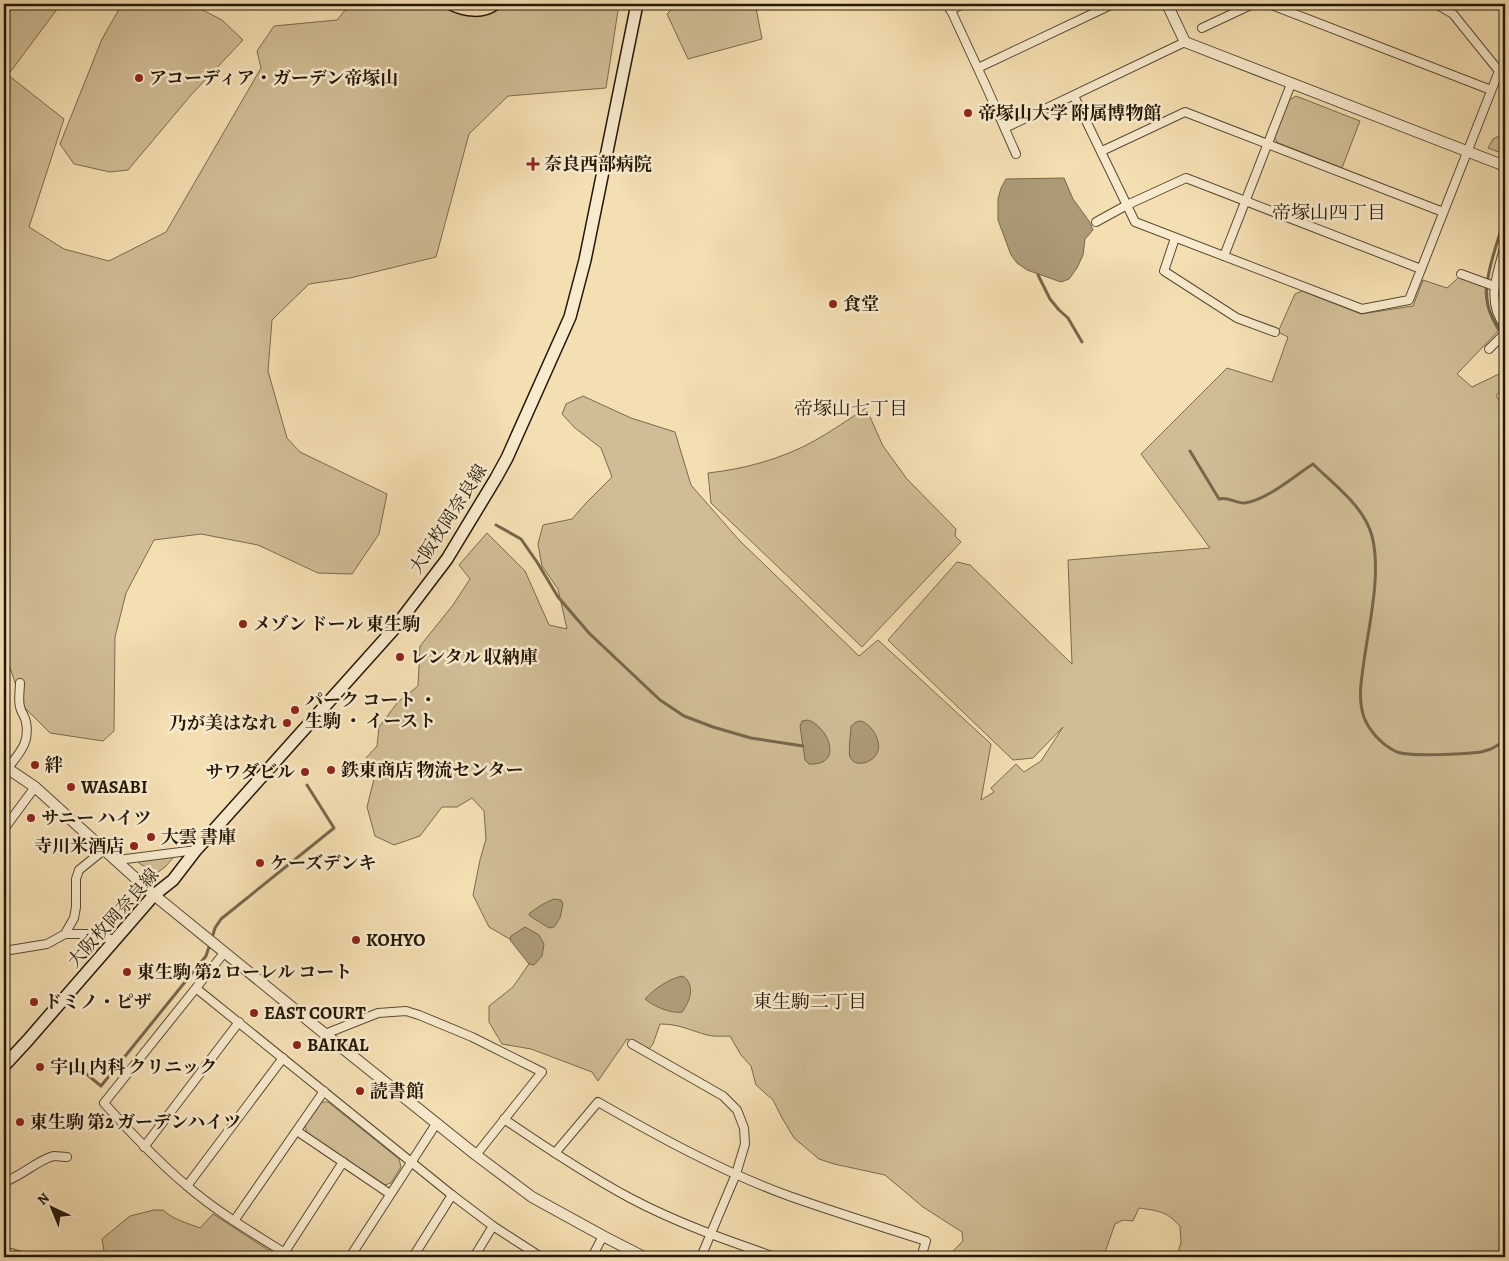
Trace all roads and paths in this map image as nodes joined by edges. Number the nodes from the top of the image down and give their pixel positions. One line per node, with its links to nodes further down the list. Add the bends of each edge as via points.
1 (452, 4): 2 (main road, via 480,10)
2 (494, 4)
3 (636, 4): 44 (main road, 大阪枚岡奈良線, via 585,260 570,317 507,458 448,560 393,630)
4 (964, 4): 10 (street)
5 (1113, 4): 13 (street)
6 (1167, 4): 12 (street)
7 (1253, 4): 11 (street)
8 (1269, 4): 15 (street)
9 (1436, 4): 15 (street, via 1453,14 1499,71)
10 (949, 7): 13 (street)
11 (1202, 28)
12 (1185, 42): 14 (street); 16 (street)
13 (978, 68): 17 (street)
14 (1291, 84): 18 (street); 20 (street)
15 (1491, 90): 20 (street)
16 (1074, 96): 17 (street); 19 (street)
17 (1005, 128): 21 (street)
18 (1267, 144): 19 (street, via 1185,112); 23 (street); 25 (street)
19 (1102, 151): 24 (street)
20 (1468, 152): 22 (street); 25 (street)
21 (1016, 154)
22 (1505, 166)
23 (1245, 200): 24 (street, via 1186,178); 29 (street); 30 (street)
24 (1127, 205): 26 (street); 27 (street, via 1135,222)
25 (1443, 212): 30 (street)
26 (1096, 222)
27 (1175, 238): 29 (street); 36 (street, via 1164,271 1237,318)
28 (1505, 245): 32 (street)
29 (1224, 256): 30 (street, via 1362,309 1409,300)
30 (1421, 268)
31 (1461, 274): 34 (street)
32 (1496, 276): 33 (street); 34 (street)
33 (1505, 280)
34 (1494, 286): 35 (street, via 1494,304)
35 (1505, 326)
36 (1275, 332)
37 (1505, 334): 38 (street)
38 (1489, 349)
39 (20, 682): 40 (street, via 20,707 28,734 22,750)
40 (6, 767): 41 (street)
41 (35, 787): 42 (street); 43 (street)
42 (4, 829)
43 (105, 849): 45 (street); 47 (street, via 79,870 74,918)
44 (196, 850): 45 (street); 46 (main road, 大阪枚岡奈良線, via 172,880)
45 (118, 860): 46 (street)
46 (154, 895): 48 (main road, 大阪枚岡奈良線); 50 (street)
47 (65, 934): 48 (street, via 89,934); 49 (street, via 46,944)
48 (116, 940): 56 (main road, 大阪枚岡奈良線)
49 (4, 952)
50 (224, 953): 51 (street); 53 (street)
51 (197, 989): 52 (street); 61 (street, via 104,1103)
52 (239, 1022): 55 (street); 61 (street)
53 (324, 1034): 58 (street, via 378,1013 406,1011 472,1037 542,1072); 59 (street)
54 (632, 1044): 67 (street, via 723,1096 737,1110 744,1128 745,1144)
55 (283, 1058): 57 (street); 69 (street)
56 (4, 1066)
57 (324, 1091): 60 (street); 66 (street)
58 (504, 1119): 62 (street); 63 (street)
59 (436, 1124): 63 (street); 66 (street)
60 (297, 1131): 65 (street); 72 (street)
61 (144, 1146): 69 (street)
62 (555, 1153): 67 (street, via 598,1102); 74 (street, via 631,1198)
63 (476, 1155): 75 (street, via 532,1197)
64 (67, 1158): 68 (street, via 48,1158)
65 (343, 1162): 70 (street); 77 (street)
66 (411, 1162): 70 (street); 71 (street)
67 (736, 1174): 74 (street); 87 (street, via 788,1195 926,1241)
68 (4, 1182)
69 (187, 1186): 72 (street)
70 (390, 1194): 80 (street)
71 (452, 1195): 73 (street); 81 (street)
72 (234, 1221): 77 (street)
73 (493, 1226): 78 (street); 82 (street)
74 (710, 1235): 85 (street); 86 (street)
75 (603, 1236): 83 (street); 84 (street)
76 (4, 1251): 79 (street)
77 (287, 1255)
78 (536, 1256)
79 (25, 1257)
80 (350, 1257)
81 (413, 1257)
82 (474, 1257)
83 (592, 1257)
84 (644, 1257)
85 (701, 1257)
86 (775, 1257)
87 (921, 1257)

